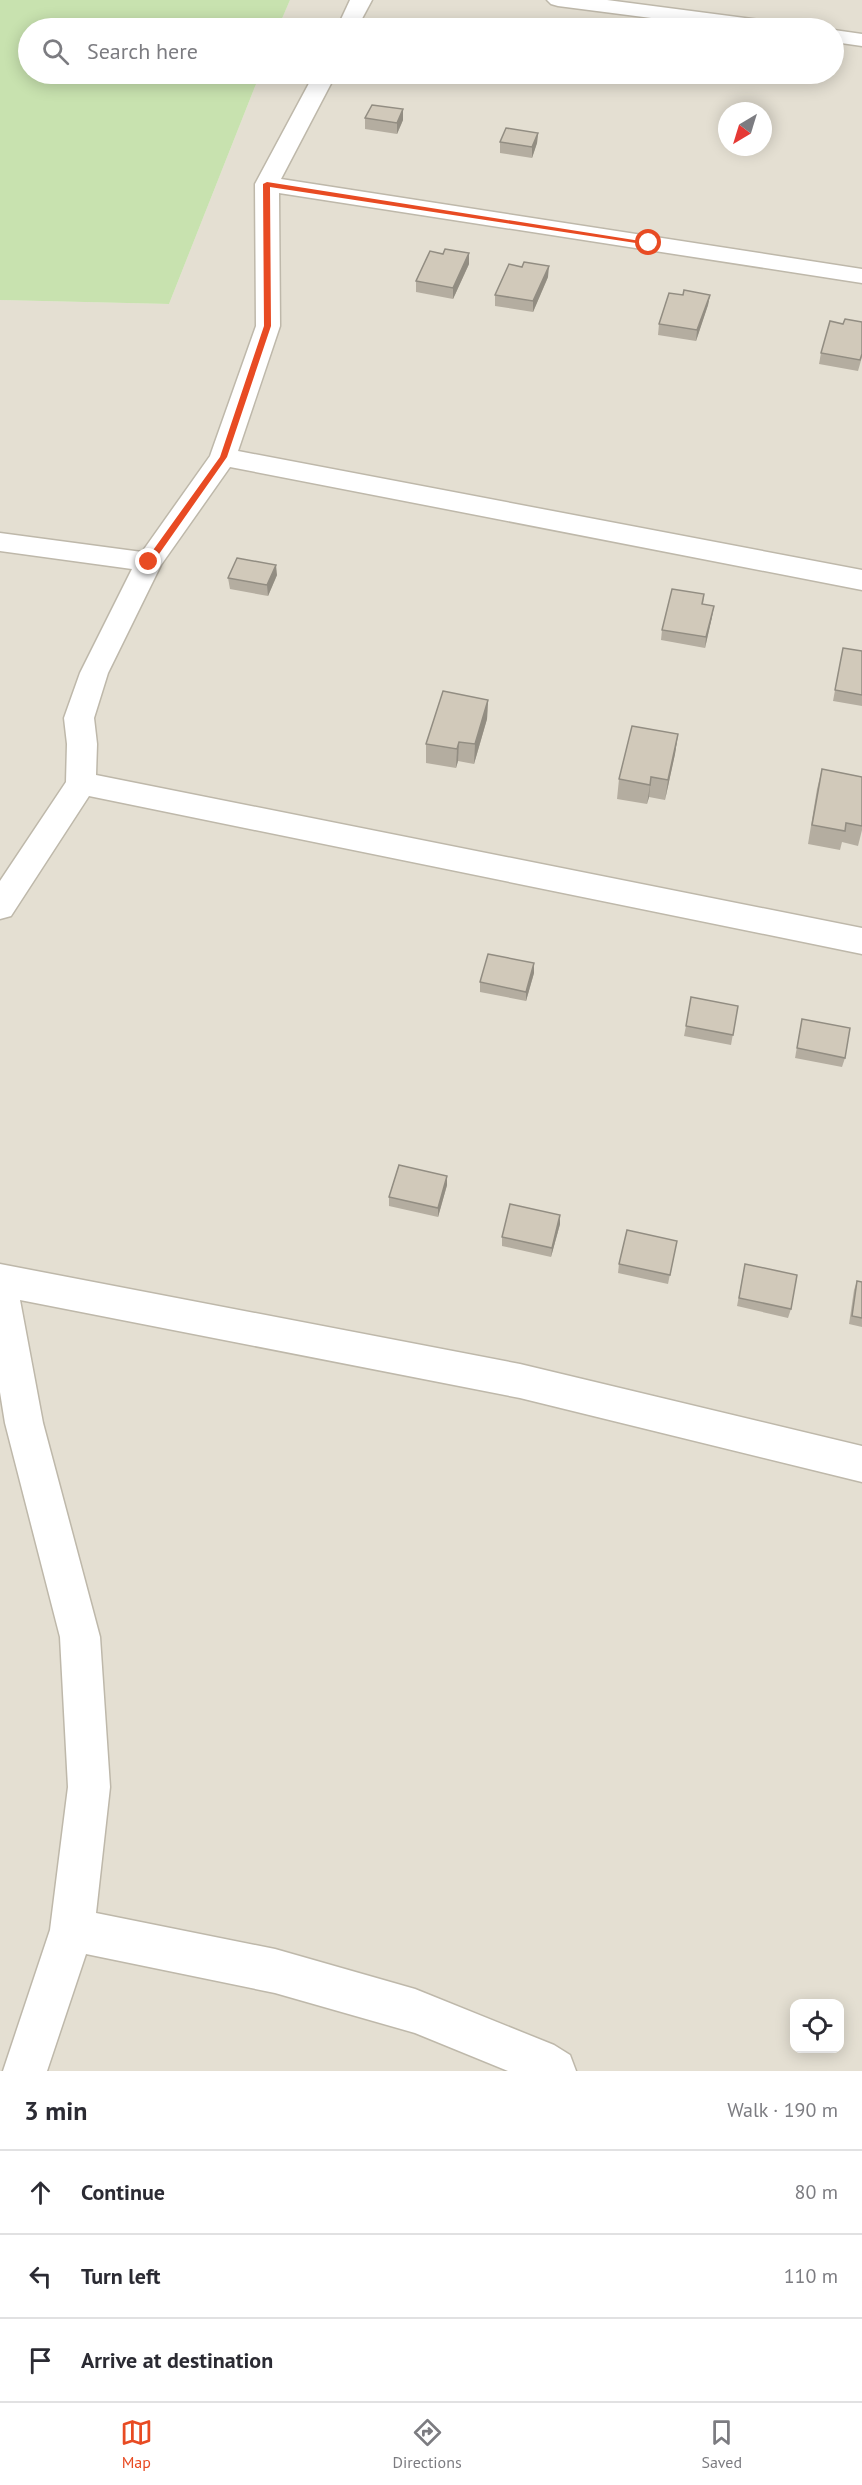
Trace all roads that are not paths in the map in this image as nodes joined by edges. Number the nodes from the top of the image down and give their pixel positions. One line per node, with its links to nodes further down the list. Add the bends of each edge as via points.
1 (361, 0): 3 (street)
2 (558, 0): 4 (street)
3 (352, 18)
4 (698, 18)
5 (844, 37): 6 (street)
6 (862, 40)
7 (320, 84): 8 (street)
8 (267, 184): 9 (street); 10 (street, via 268,326)
9 (862, 276)
10 (224, 457): 12 (street); 13 (street)
11 (0, 542): 12 (street)
12 (149, 562): 14 (street, via 94,673 79,718)
13 (862, 580)
14 (81, 783): 15 (street); 16 (street)
15 (0, 907)
16 (862, 941)
17 (0, 1280): 19 (street, via 520,1381)
18 (0, 1287): 20 (street, via 24,1423 80,1637 89,1787)
19 (862, 1464)
20 (72, 1930): 21 (street); 22 (street, via 275,1971 415,2011)
21 (25, 2071)
22 (554, 2071)

